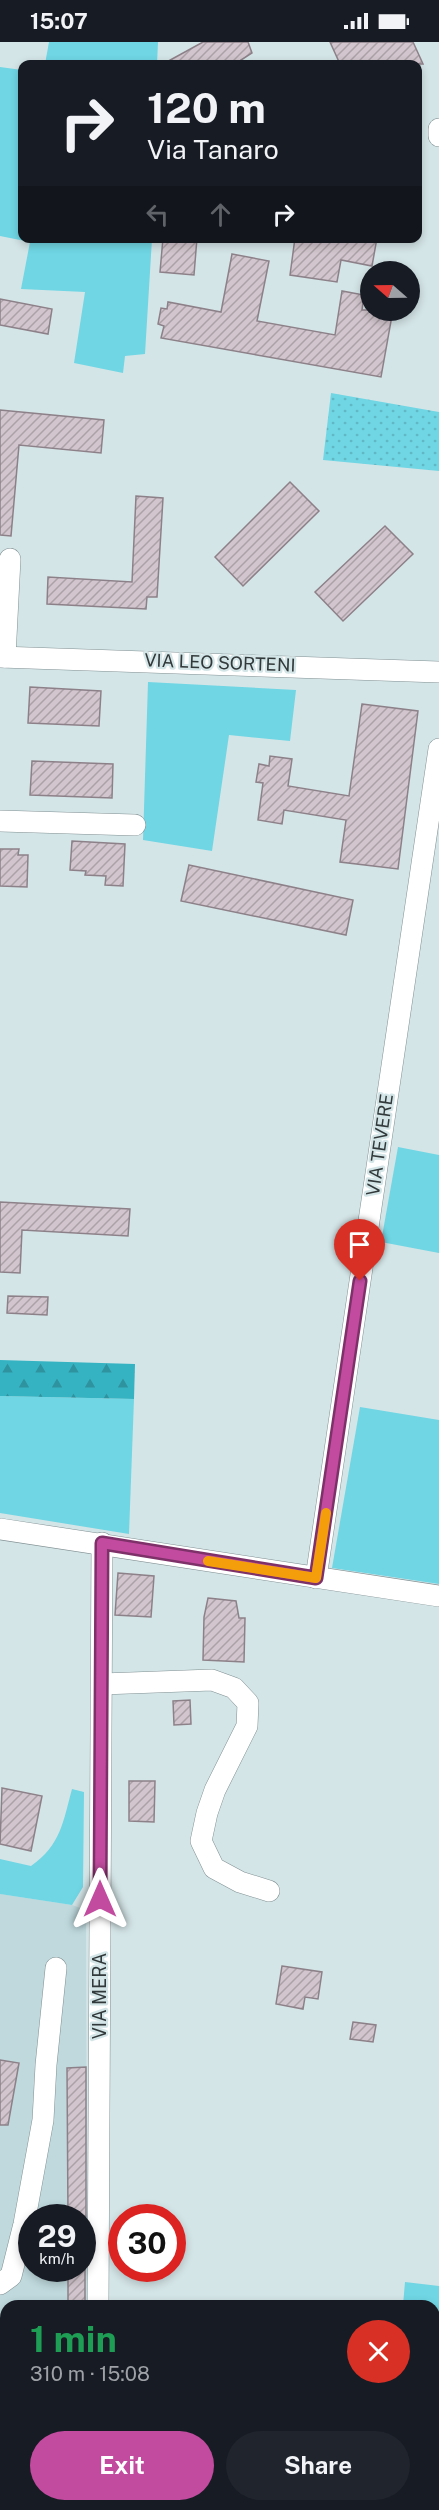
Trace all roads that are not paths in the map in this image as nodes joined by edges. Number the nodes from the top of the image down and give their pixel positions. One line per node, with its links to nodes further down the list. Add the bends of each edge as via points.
1 (439, 129): 2 (street)
2 (439, 136)
3 (10, 559): 4 (street)
4 (2, 657): 5 (street, VIA LEO SORTENI)
5 (439, 672)
6 (439, 749): 11 (street, VIA TEVERE)
7 (0, 821): 8 (street)
8 (135, 825)
9 (0, 1528): 10 (street)
10 (102, 1543): 11 (street); 13 (street, VIA MERA)
11 (316, 1578): 12 (street)
12 (439, 1596)
13 (102, 1684): 14 (street, via 212,1680 234,1688 248,1703 247,1726 215,1790 201,1841 214,1868); 17 (street, VIA MERA)
14 (268, 1891)
15 (56, 1968): 16 (street, via 43,2120 11,2276)
16 (0, 2284)
17 (98, 2300)

